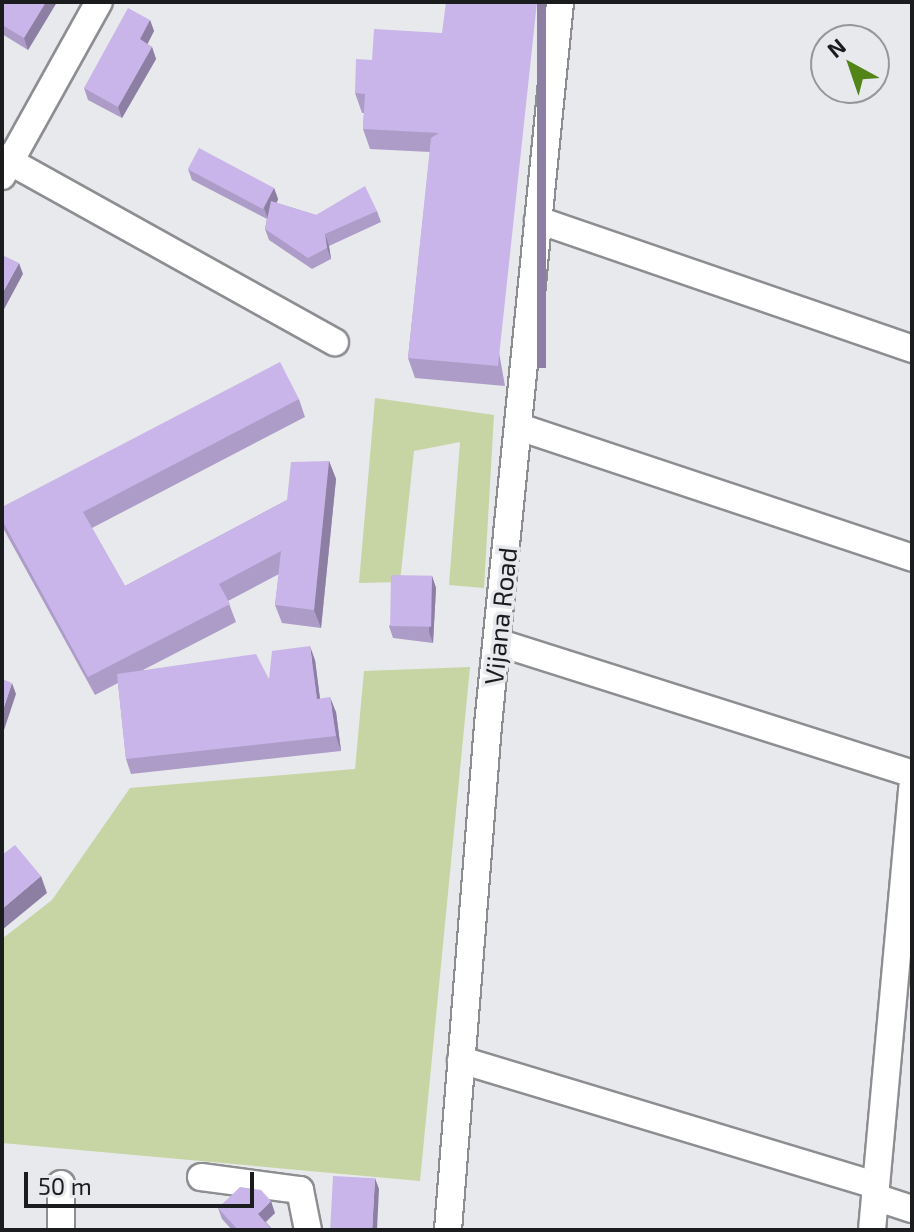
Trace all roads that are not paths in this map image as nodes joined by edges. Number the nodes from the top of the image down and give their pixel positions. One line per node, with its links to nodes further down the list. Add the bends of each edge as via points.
1 (99, 2): 3 (street)
2 (560, 2): 4 (street, Vijana Road)
3 (5, 165): 5 (street)
4 (538, 220): 6 (street); 7 (street, Vijana Road)
5 (335, 342)
6 (912, 349)
7 (519, 427): 8 (street); 9 (street, Vijana Road)
8 (912, 558)
9 (497, 642): 10 (street); 12 (street, Vijana Road)
10 (912, 774)
11 (912, 787): 15 (street)
12 (461, 1060): 15 (street); 19 (street, Vijana Road)
13 (201, 1177): 18 (street, via 300,1190)
14 (61, 1184): 17 (street)
15 (875, 1191): 16 (street); 20 (street)
16 (912, 1209)
17 (61, 1230)
18 (308, 1230)
19 (448, 1230)
20 (872, 1230)

